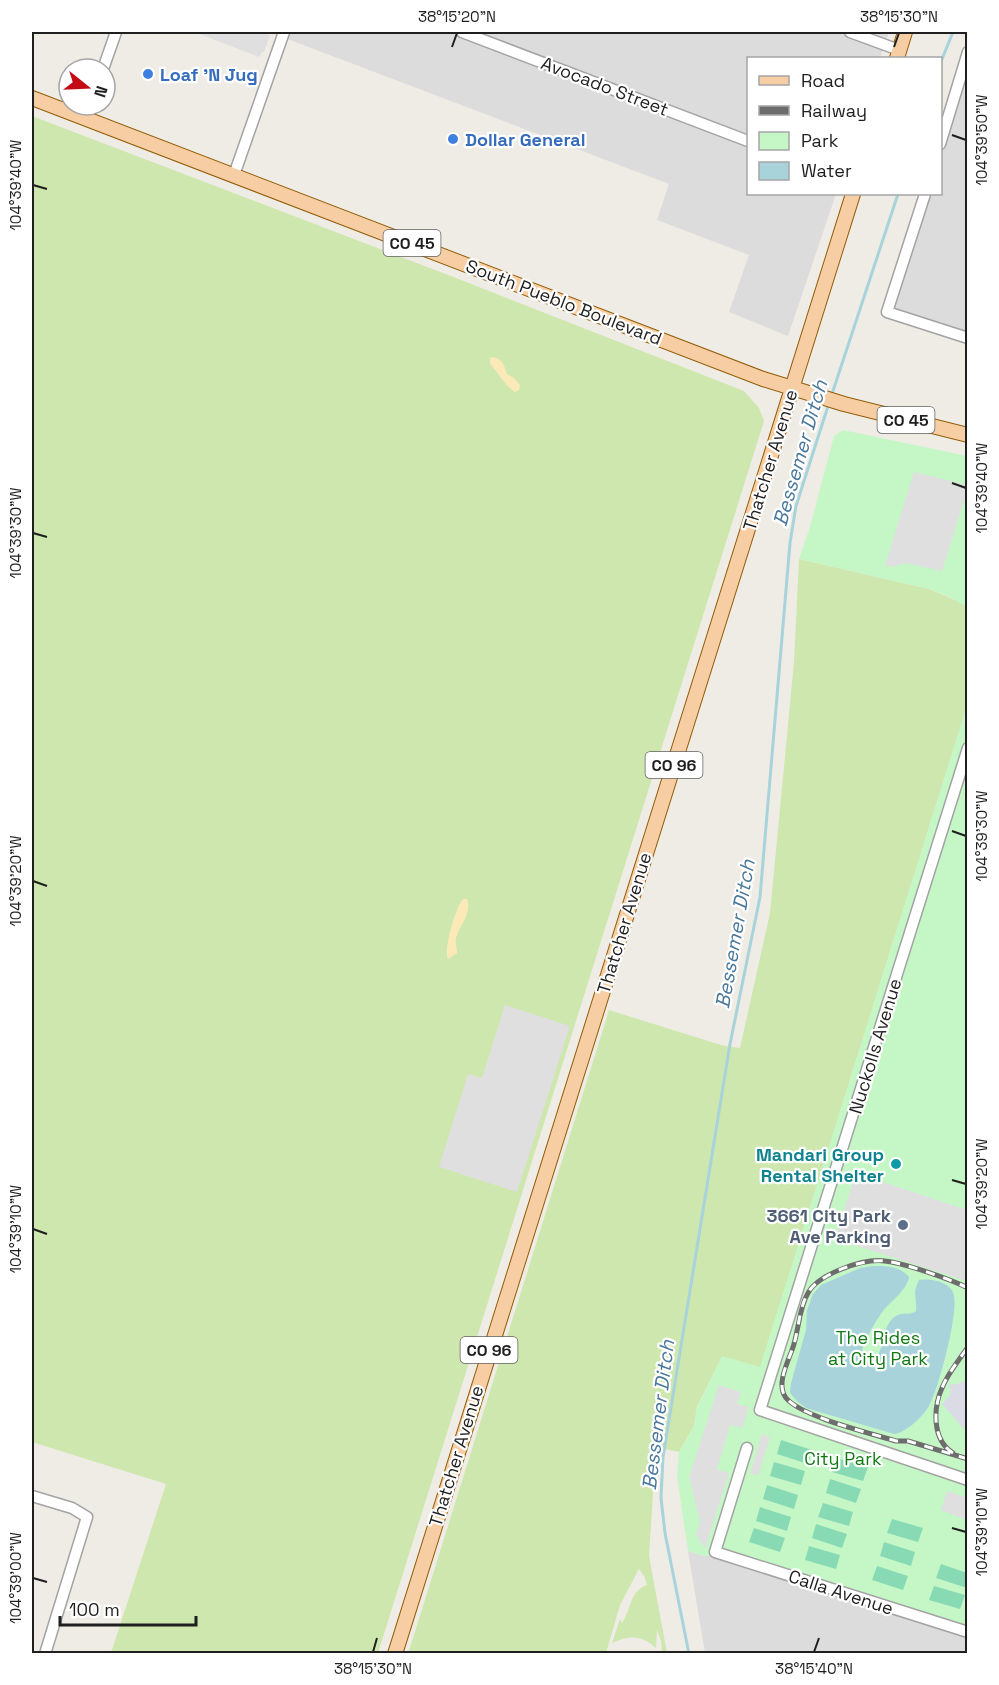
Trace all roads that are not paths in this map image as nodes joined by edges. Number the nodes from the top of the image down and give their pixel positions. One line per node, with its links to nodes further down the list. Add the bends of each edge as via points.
1 (116, 32): 8 (street)
2 (284, 32): 13 (street)
3 (462, 32): 12 (street, Avocado Street)
4 (850, 32): 7 (street)
5 (905, 32): 7 (main road)
6 (968, 52): 11 (street)
7 (898, 54)
8 (108, 57)
9 (32, 98): 10 (main road, South Pueblo Boulevard / CO 45)
10 (86, 119): 13 (main road, South Pueblo Boulevard / CO 45)
11 (942, 137)
12 (747, 141)
13 (234, 175): 17 (main road, South Pueblo Boulevard / CO 45)
14 (853, 195): 17 (main road, Thatcher Avenue / CO 96)
15 (925, 195): 16 (street, via 887,312)
16 (968, 338)
17 (792, 388): 18 (main road, South Pueblo Boulevard / CO 45); 25 (main road, Thatcher Avenue / CO 96)
18 (968, 435)
19 (968, 748): 21 (street, Nuckolls Avenue, via 760,1410)
20 (747, 1448): 23 (street, Calla Avenue, via 715,1552)
21 (968, 1480)
22 (32, 1496): 24 (street, via 72,1508 87,1517)
23 (968, 1632)
24 (45, 1653)
25 (395, 1653)

